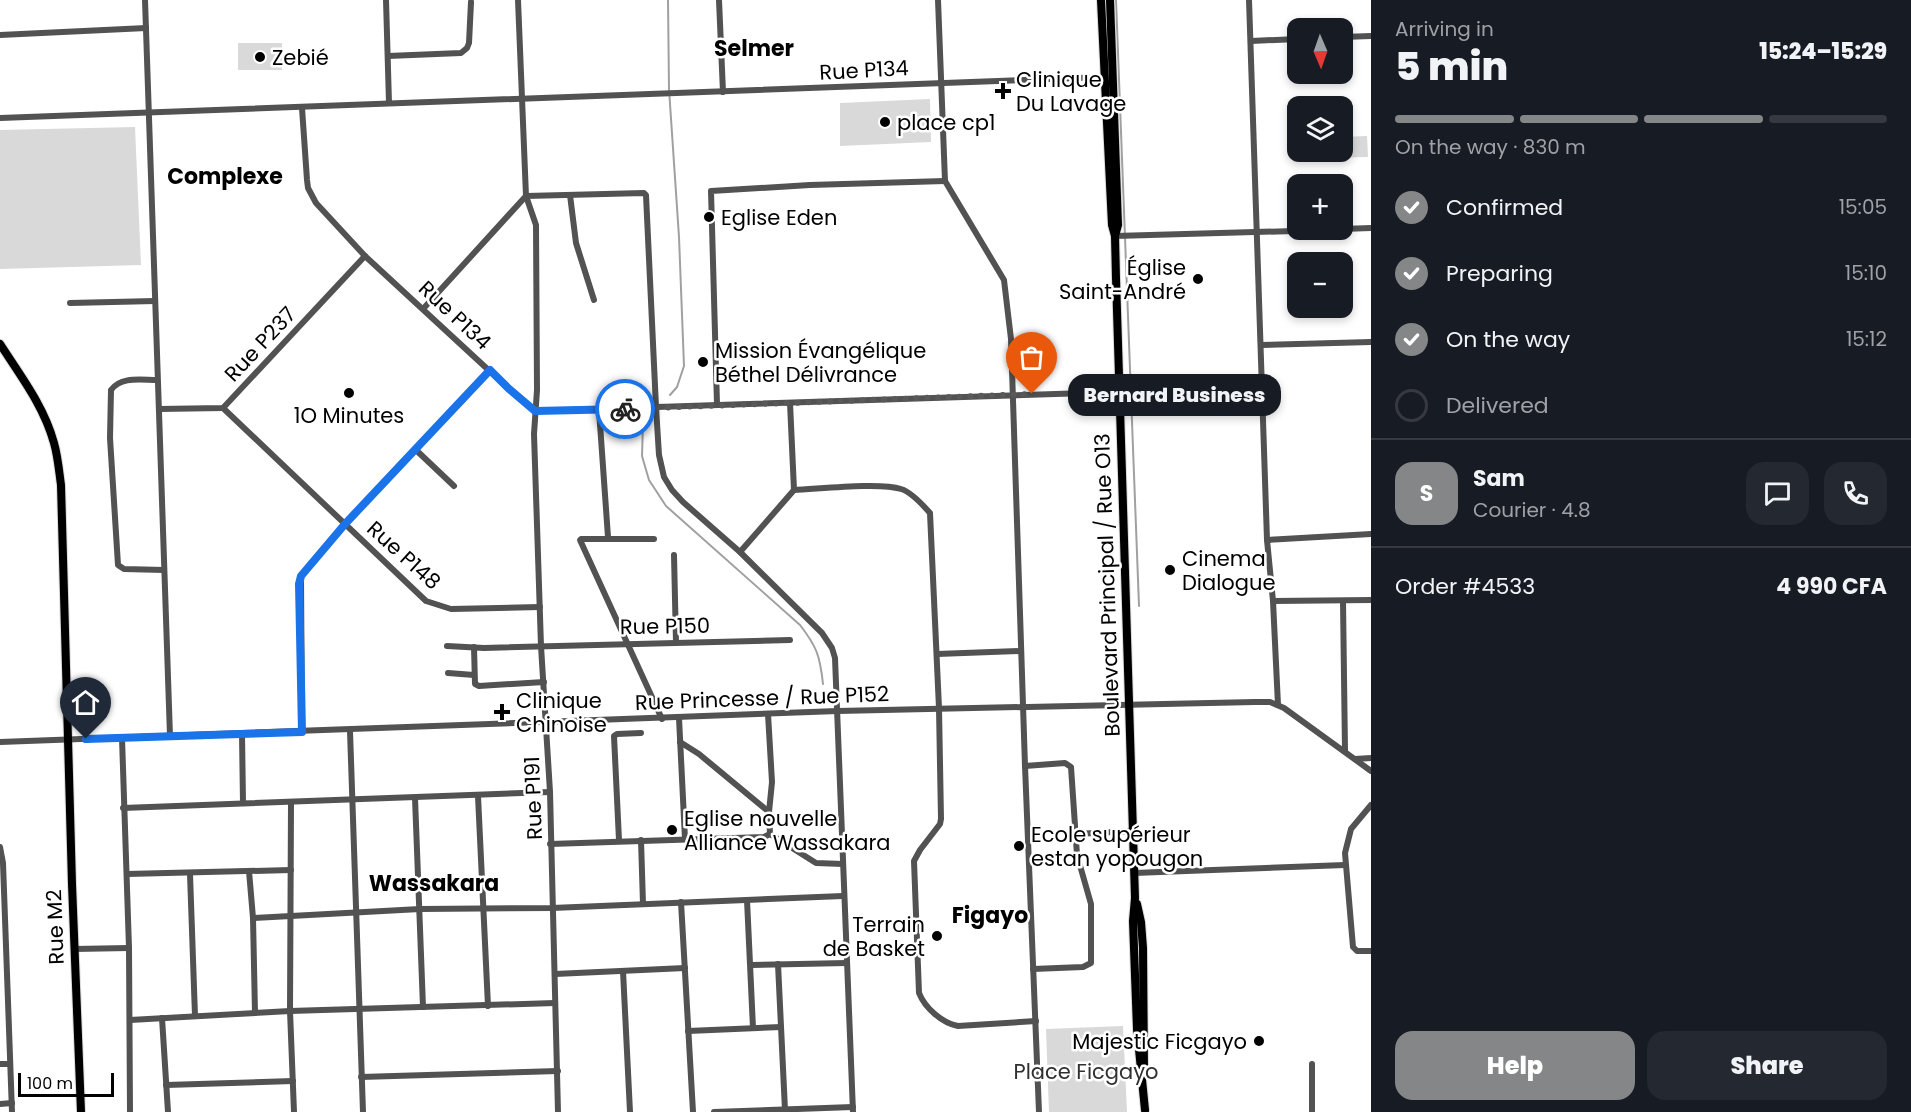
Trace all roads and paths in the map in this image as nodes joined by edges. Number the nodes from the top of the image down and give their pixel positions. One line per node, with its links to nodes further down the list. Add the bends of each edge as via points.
1 (145, 0): 10 (street)
2 (386, 0): 16 (street)
3 (518, 0): 20 (street, Rue P191)
4 (719, 0): 19 (street)
5 (938, 0): 18 (street)
6 (1101, 0): 17 (main road, Boulevard Principal / Rue O13)
7 (1110, 0): 32 (main road, Boulevard Principal / Rue O13, via 1118,225)
8 (1249, 0): 15 (street)
9 (471, 2): 16 (street, via 469,43 461,53)
10 (146, 28): 11 (street); 23 (street)
11 (0, 35)
12 (1371, 36): 13 (street)
13 (1353, 37)
14 (1287, 39): 15 (street)
15 (1251, 41): 31 (street)
16 (388, 56): 21 (street)
17 (1105, 77): 18 (street, Rue P134); 32 (main road, Boulevard Principal / Rue O13)
18 (940, 83): 19 (street, Rue P134); 25 (street)
19 (723, 92): 20 (street, Rue P134)
20 (522, 100): 21 (street, Rue P134); 27 (street, Rue P191)
21 (389, 103): 22 (street, Rue P134)
22 (302, 108): 23 (street, Rue P134); 33 (street, Rue P134, via 308,188 316,203)
23 (148, 114): 24 (street, Rue P134); 35 (street)
24 (0, 118)
25 (945, 181): 44 (street, via 1004,280); 46 (street, via 711,191)
26 (570, 195): 27 (street); 34 (street, via 576,243); 47 (street, via 646,195)
27 (526, 196): 37 (street); 51 (street, Rue P191, via 536,225)
28 (1371, 228): 29 (street)
29 (1353, 229)
30 (1287, 231): 31 (street)
31 (1258, 232): 32 (street); 40 (street)
32 (1115, 236): 43 (main road, Boulevard Principal / Rue O13)
33 (365, 256): 37 (street, Rue P134); 48 (street, Rue P237)
34 (594, 300)
35 (155, 301): 36 (street); 42 (street)
36 (70, 303)
37 (423, 309): 41 (street, Rue P134)
38 (1371, 342): 40 (street)
39 (0, 344): 93 (main road, Rue M2, via 37,403 57,460 62,508)
40 (1261, 345): 59 (street)
41 (490, 370): 51 (street, Rue P134); 52 (street)
42 (157, 380): 49 (street); 62 (street, via 115,383 111,390 110,438 118,565 124,569)
43 (1119, 392): 44 (street); 78 (main road, Boulevard Principal / Rue O13)
44 (1012, 395): 45 (street); 73 (street)
45 (790, 403): 46 (street); 54 (street)
46 (717, 404): 47 (street)
47 (656, 407): 50 (street); 60 (street, via 664,477 683,502)
48 (223, 408): 49 (street, Rue P237); 55 (street, Rue P148)
49 (159, 409): 62 (street)
50 (598, 410): 51 (street); 57 (street)
51 (535, 411): 66 (street, Rue P191)
52 (416, 450): 53 (street); 55 (street)
53 (454, 486)
54 (794, 490): 60 (street); 74 (street, via 899,488 930,513)
55 (345, 524): 66 (street, Rue P148, via 426,601 451,609); 88 (street, via 299,580)
56 (1371, 534): 59 (street)
57 (608, 537): 58 (street); 68 (street, via 580,540)
58 (654, 539)
59 (1267, 540): 64 (street)
60 (740, 552): 82 (street, via 828,639 835,658)
61 (674, 555): 69 (street)
62 (164, 570): 91 (street)
63 (1371, 600): 65 (street)
64 (1273, 601): 65 (street); 79 (street)
65 (1343, 601): 96 (street)
66 (540, 607): 71 (street, Rue P191)
67 (790, 640): 69 (street, Rue P150)
68 (628, 643): 69 (street, Rue P150); 71 (street, Rue P150); 85 (street)
69 (676, 643)
70 (447, 646): 72 (street, Rue P150)
71 (541, 646): 72 (street, Rue P150); 77 (street, Rue P191)
72 (474, 647): 76 (street)
73 (1021, 651): 74 (street); 80 (street)
74 (937, 654): 81 (street)
75 (448, 673): 76 (street)
76 (474, 675): 77 (street, via 479,686)
77 (544, 682): 86 (street, Rue P191)
78 (1128, 705): 79 (street, Rue Princesse / Rue P152); 80 (street, Rue Princesse / Rue P152); 110 (main road, Boulevard Principal / Rue O13)
79 (1278, 705): 96 (street)
80 (1023, 706): 81 (street, Rue Princesse / Rue P152); 99 (street)
81 (939, 708): 82 (street, Rue Princesse / Rue P152); 158 (street, via 940,824 914,861 919,993 925,1004 949,1024)
82 (838, 711): 83 (street, Rue Princesse / Rue P152); 119 (street)
83 (768, 714): 84 (street, Rue Princesse / Rue P152); 109 (street, via 772,782)
84 (679, 718): 85 (street, Rue Princesse / Rue P152); 95 (street)
85 (662, 719): 86 (street, Rue Princesse / Rue P152)
86 (547, 723): 87 (street, Rue Princesse / Rue P152); 101 (street, Rue P191)
87 (350, 731): 88 (street, Rue Princesse / Rue P152); 104 (street)
88 (302, 732): 90 (street, Rue Princesse / Rue P152)
89 (641, 733): 114 (street, via 614,736)
90 (242, 734): 91 (street, Rue Princesse / Rue P152); 105 (street)
91 (170, 736): 92 (street, Rue Princesse / Rue P152)
92 (122, 738): 93 (street, Rue Princesse / Rue P152); 108 (street)
93 (68, 740): 94 (street, Rue Princesse / Rue P152); 139 (main road, Rue M2)
94 (0, 742)
95 (680, 742): 109 (street); 113 (street)
96 (1345, 751): 98 (street)
97 (1371, 758): 98 (street)
98 (1355, 759): 100 (street)
99 (1025, 766): 112 (street, via 1065,763 1071,767); 145 (street)
100 (1371, 771)
101 (550, 792): 102 (street); 116 (street, Rue P191)
102 (478, 796): 103 (street); 131 (street)
103 (415, 798): 104 (street); 133 (street)
104 (352, 799): 106 (street); 134 (street)
105 (243, 803): 106 (street); 108 (street)
106 (291, 803): 121 (street)
107 (1371, 805): 120 (street, via 1349,833)
108 (123, 808): 124 (street)
109 (769, 812): 111 (street)
110 (1132, 831): 112 (street); 123 (main road, Boulevard Principal / Rue O13)
111 (770, 834): 113 (street); 119 (street, via 816,863)
112 (1076, 834): 145 (street, via 1079,867 1091,904 1091,963 1083,967)
113 (685, 839): 115 (street)
114 (619, 840): 115 (street); 116 (street)
115 (641, 840): 130 (street)
116 (550, 844): 132 (street, Rue P191)
117 (0, 847): 118 (street)
118 (2, 863): 129 (street)
119 (843, 864): 126 (street)
120 (1346, 865): 123 (street); 140 (street, via 1353,947 1357,951)
121 (291, 870): 122 (street); 135 (street)
122 (249, 871): 125 (street); 136 (street)
123 (1134, 873): 175 (main road, Boulevard Principal / Rue O13, via 1142,922)
124 (127, 874): 125 (street); 138 (street)
125 (190, 874): 155 (street)
126 (843, 896): 127 (street); 141 (street)
127 (747, 900): 128 (street); 143 (street)
128 (681, 902): 130 (street); 144 (street)
129 (2, 904): 137 (street)
130 (643, 904): 132 (street)
131 (482, 908): 132 (street); 133 (street); 150 (street)
132 (552, 908): 147 (street, Rue P191)
133 (420, 909): 134 (street); 151 (street)
134 (356, 914): 135 (street); 152 (street)
135 (290, 916): 136 (street); 153 (street)
136 (254, 918): 154 (street)
137 (3, 945): 148 (street)
138 (129, 948): 139 (street); 157 (street)
139 (74, 949): 177 (main road, Rue M2)
140 (1371, 951)
141 (847, 963): 142 (street); 174 (street)
142 (778, 964): 143 (street); 161 (street)
143 (751, 965): 162 (street)
144 (685, 968): 146 (street); 163 (street)
145 (1033, 969): 158 (street)
146 (623, 971): 147 (street); 183 (street)
147 (555, 974): 149 (street, Rue P191)
148 (3, 981): 160 (street)
149 (555, 1003): 150 (street); 167 (street, Rue P191)
150 (488, 1006): 151 (street)
151 (423, 1007): 152 (street)
152 (360, 1009): 153 (street); 168 (street)
153 (290, 1011): 154 (street); 169 (street)
154 (255, 1012): 155 (street)
155 (195, 1016): 156 (street)
156 (162, 1018): 157 (street); 170 (street)
157 (130, 1020): 178 (street)
158 (1036, 1022): 186 (street)
159 (0, 1024): 160 (street)
160 (8, 1024): 165 (street)
161 (781, 1027): 162 (street); 173 (street)
162 (753, 1028): 163 (street)
163 (688, 1031): 184 (street)
164 (0, 1064): 165 (street)
165 (10, 1064): 171 (street)
166 (1312, 1064): 187 (street)
167 (558, 1071): 168 (street); 182 (street, Rue P191)
168 (361, 1077): 181 (street)
169 (293, 1081): 170 (street); 180 (street)
170 (166, 1085): 179 (street)
171 (12, 1103): 172 (street); 176 (street)
172 (0, 1104)
173 (785, 1110): 174 (street); 185 (street)
174 (853, 1110)
175 (1145, 1111)
176 (12, 1112)
177 (81, 1112)
178 (130, 1112)
179 (168, 1112)
180 (294, 1112)
181 (363, 1112)
182 (558, 1112)
183 (630, 1112)
184 (693, 1112)
185 (714, 1112)
186 (1039, 1112)
187 (1311, 1112)

